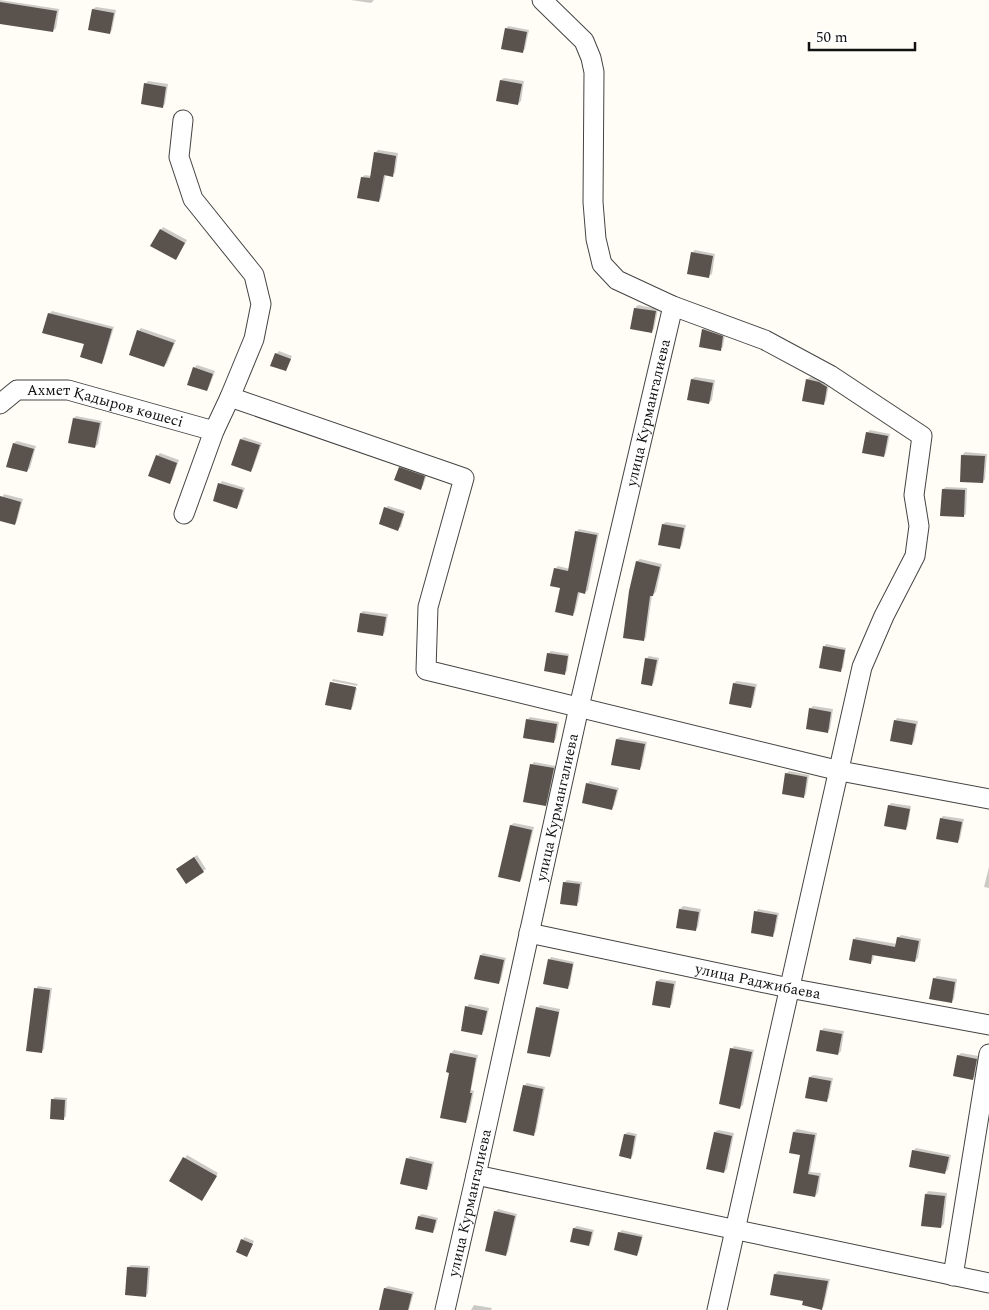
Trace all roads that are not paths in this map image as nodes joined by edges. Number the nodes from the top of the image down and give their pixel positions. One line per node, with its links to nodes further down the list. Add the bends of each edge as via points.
1 (542, 0): 3 (street, via 584,41 591,58 594,72 593,202 602,264 617,280)
2 (183, 120): 4 (street, via 179,157 192,199 254,274 261,304 254,339)
3 (674, 306): 8 (street, улица Курмангалиева); 9 (street, via 773,344 830,375 922,436 914,496 918,526 915,556 862,667)
4 (230, 397): 6 (street); 8 (street, via 464,478 428,608 426,670)
5 (0, 404): 6 (street, Ахмет Қадыров көшесі, via 16,390 68,390)
6 (214, 431): 7 (street)
7 (184, 514)
8 (579, 707): 9 (street); 11 (street, улица Курмангалиева)
9 (840, 771): 10 (street); 12 (street)
10 (989, 799)
11 (528, 933): 12 (street, улица Раджибаева); 15 (street, улица Курмангалиева)
12 (789, 988): 13 (street, улица Раджибаева); 16 (street)
13 (989, 1025)
14 (989, 1054): 17 (street)
15 (476, 1175): 16 (street); 19 (street, улица Курмангалиева)
16 (735, 1229): 17 (street); 20 (street)
17 (953, 1276): 18 (street)
18 (989, 1283)
19 (445, 1310)
20 (717, 1310)

